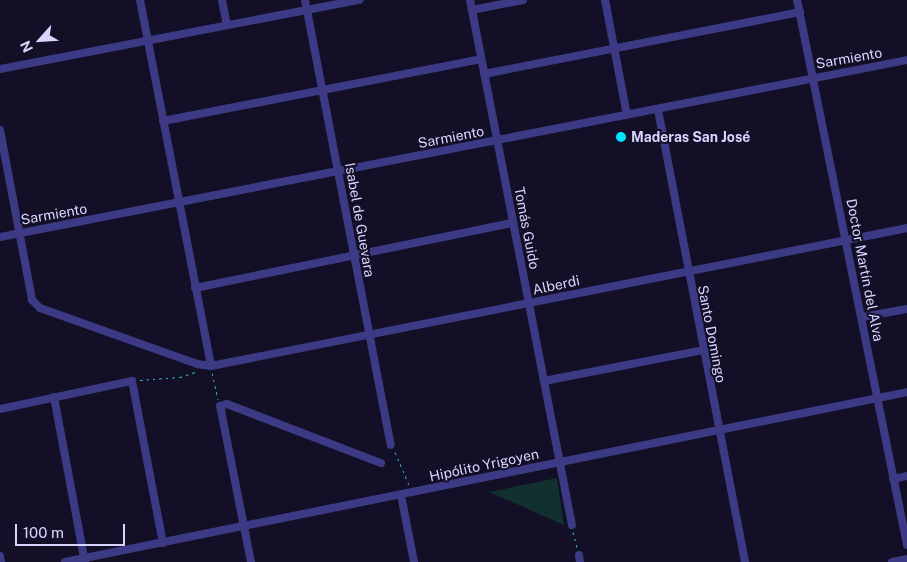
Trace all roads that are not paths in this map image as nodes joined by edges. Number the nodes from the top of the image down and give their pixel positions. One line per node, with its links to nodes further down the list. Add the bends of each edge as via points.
1 (140, 0): 13 (street)
2 (222, 0): 12 (street)
3 (305, 0): 9 (street, Isabel de Guevara)
4 (359, 0): 9 (street)
5 (470, 0): 10 (street, Tomás Guido)
6 (523, 0): 10 (street)
7 (605, 0): 14 (street)
8 (797, 0): 11 (street, Doctor Martín del Alva)
9 (307, 10): 12 (street); 20 (street, Isabel de Guevara)
10 (472, 10): 15 (street, Tomás Guido)
11 (800, 12): 14 (street); 19 (street, Doctor Martín del Alva)
12 (227, 25): 13 (street)
13 (147, 40): 17 (street); 23 (street)
14 (614, 48): 18 (street); 22 (street)
15 (481, 59): 18 (street, Tomás Guido); 20 (street)
16 (907, 60): 19 (street, Sarmiento)
17 (0, 69)
18 (484, 74): 25 (street, Tomás Guido)
19 (812, 78): 21 (street, Sarmiento); 32 (street, Doctor Martín del Alva)
20 (323, 90): 23 (street); 26 (street, Isabel de Guevara)
21 (658, 110): 22 (street, Sarmiento); 34 (street, Santo Domingo)
22 (627, 116): 25 (street, Sarmiento)
23 (163, 121): 27 (street)
24 (0, 130): 30 (street)
25 (497, 140): 26 (street, Sarmiento); 28 (street, Tomás Guido)
26 (339, 172): 27 (street, Sarmiento); 33 (street, Isabel de Guevara)
27 (178, 204): 30 (street, Sarmiento); 35 (street)
28 (514, 223): 33 (street); 36 (street, Tomás Guido)
29 (907, 228): 32 (street, Alberdi)
30 (20, 233): 31 (street, Sarmiento); 41 (street, via 32,300 40,308 197,364)
31 (0, 237)
32 (846, 240): 34 (street, Alberdi); 38 (street, Doctor Martín del Alva)
33 (354, 255): 35 (street); 39 (street, Isabel de Guevara)
34 (687, 270): 36 (street, Alberdi); 40 (street, Santo Domingo)
35 (196, 288): 41 (street)
36 (529, 303): 39 (street, Alberdi); 42 (street, Tomás Guido)
37 (907, 308): 38 (street)
38 (862, 317): 45 (street, Doctor Martín del Alva)
39 (368, 334): 41 (street, Alberdi); 48 (street, Isabel de Guevara)
40 (703, 350): 42 (street); 47 (street, Santo Domingo)
41 (211, 366)
42 (544, 381): 49 (street, Tomás Guido)
43 (907, 392): 45 (street, Hipólito Yrigoyen)
44 (54, 397): 46 (street); 56 (street, via 132,381); 60 (street)
45 (877, 398): 47 (street, Hipólito Yrigoyen); 52 (street, Doctor Martín del Alva)
46 (0, 409)
47 (718, 429): 49 (street, Hipólito Yrigoyen); 65 (street, Santo Domingo)
48 (391, 445)
49 (559, 462): 53 (street, Hipólito Yrigoyen); 54 (street, Tomás Guido)
50 (381, 463): 55 (street, via 227,404 220,406)
51 (907, 476): 52 (street)
52 (893, 479): 57 (street, Doctor Martín del Alva)
53 (401, 495): 55 (street, Hipólito Yrigoyen); 64 (street)
54 (572, 525)
55 (244, 528): 56 (street, Hipólito Yrigoyen); 63 (street)
56 (163, 543): 60 (street, Hipólito Yrigoyen)
57 (907, 545)
58 (0, 556): 61 (street)
59 (907, 559): 66 (street)
60 (85, 560): 62 (street, Hipólito Yrigoyen)
61 (1, 562)
62 (66, 562)
63 (251, 562)
64 (414, 562)
65 (745, 562)
66 (892, 562)

